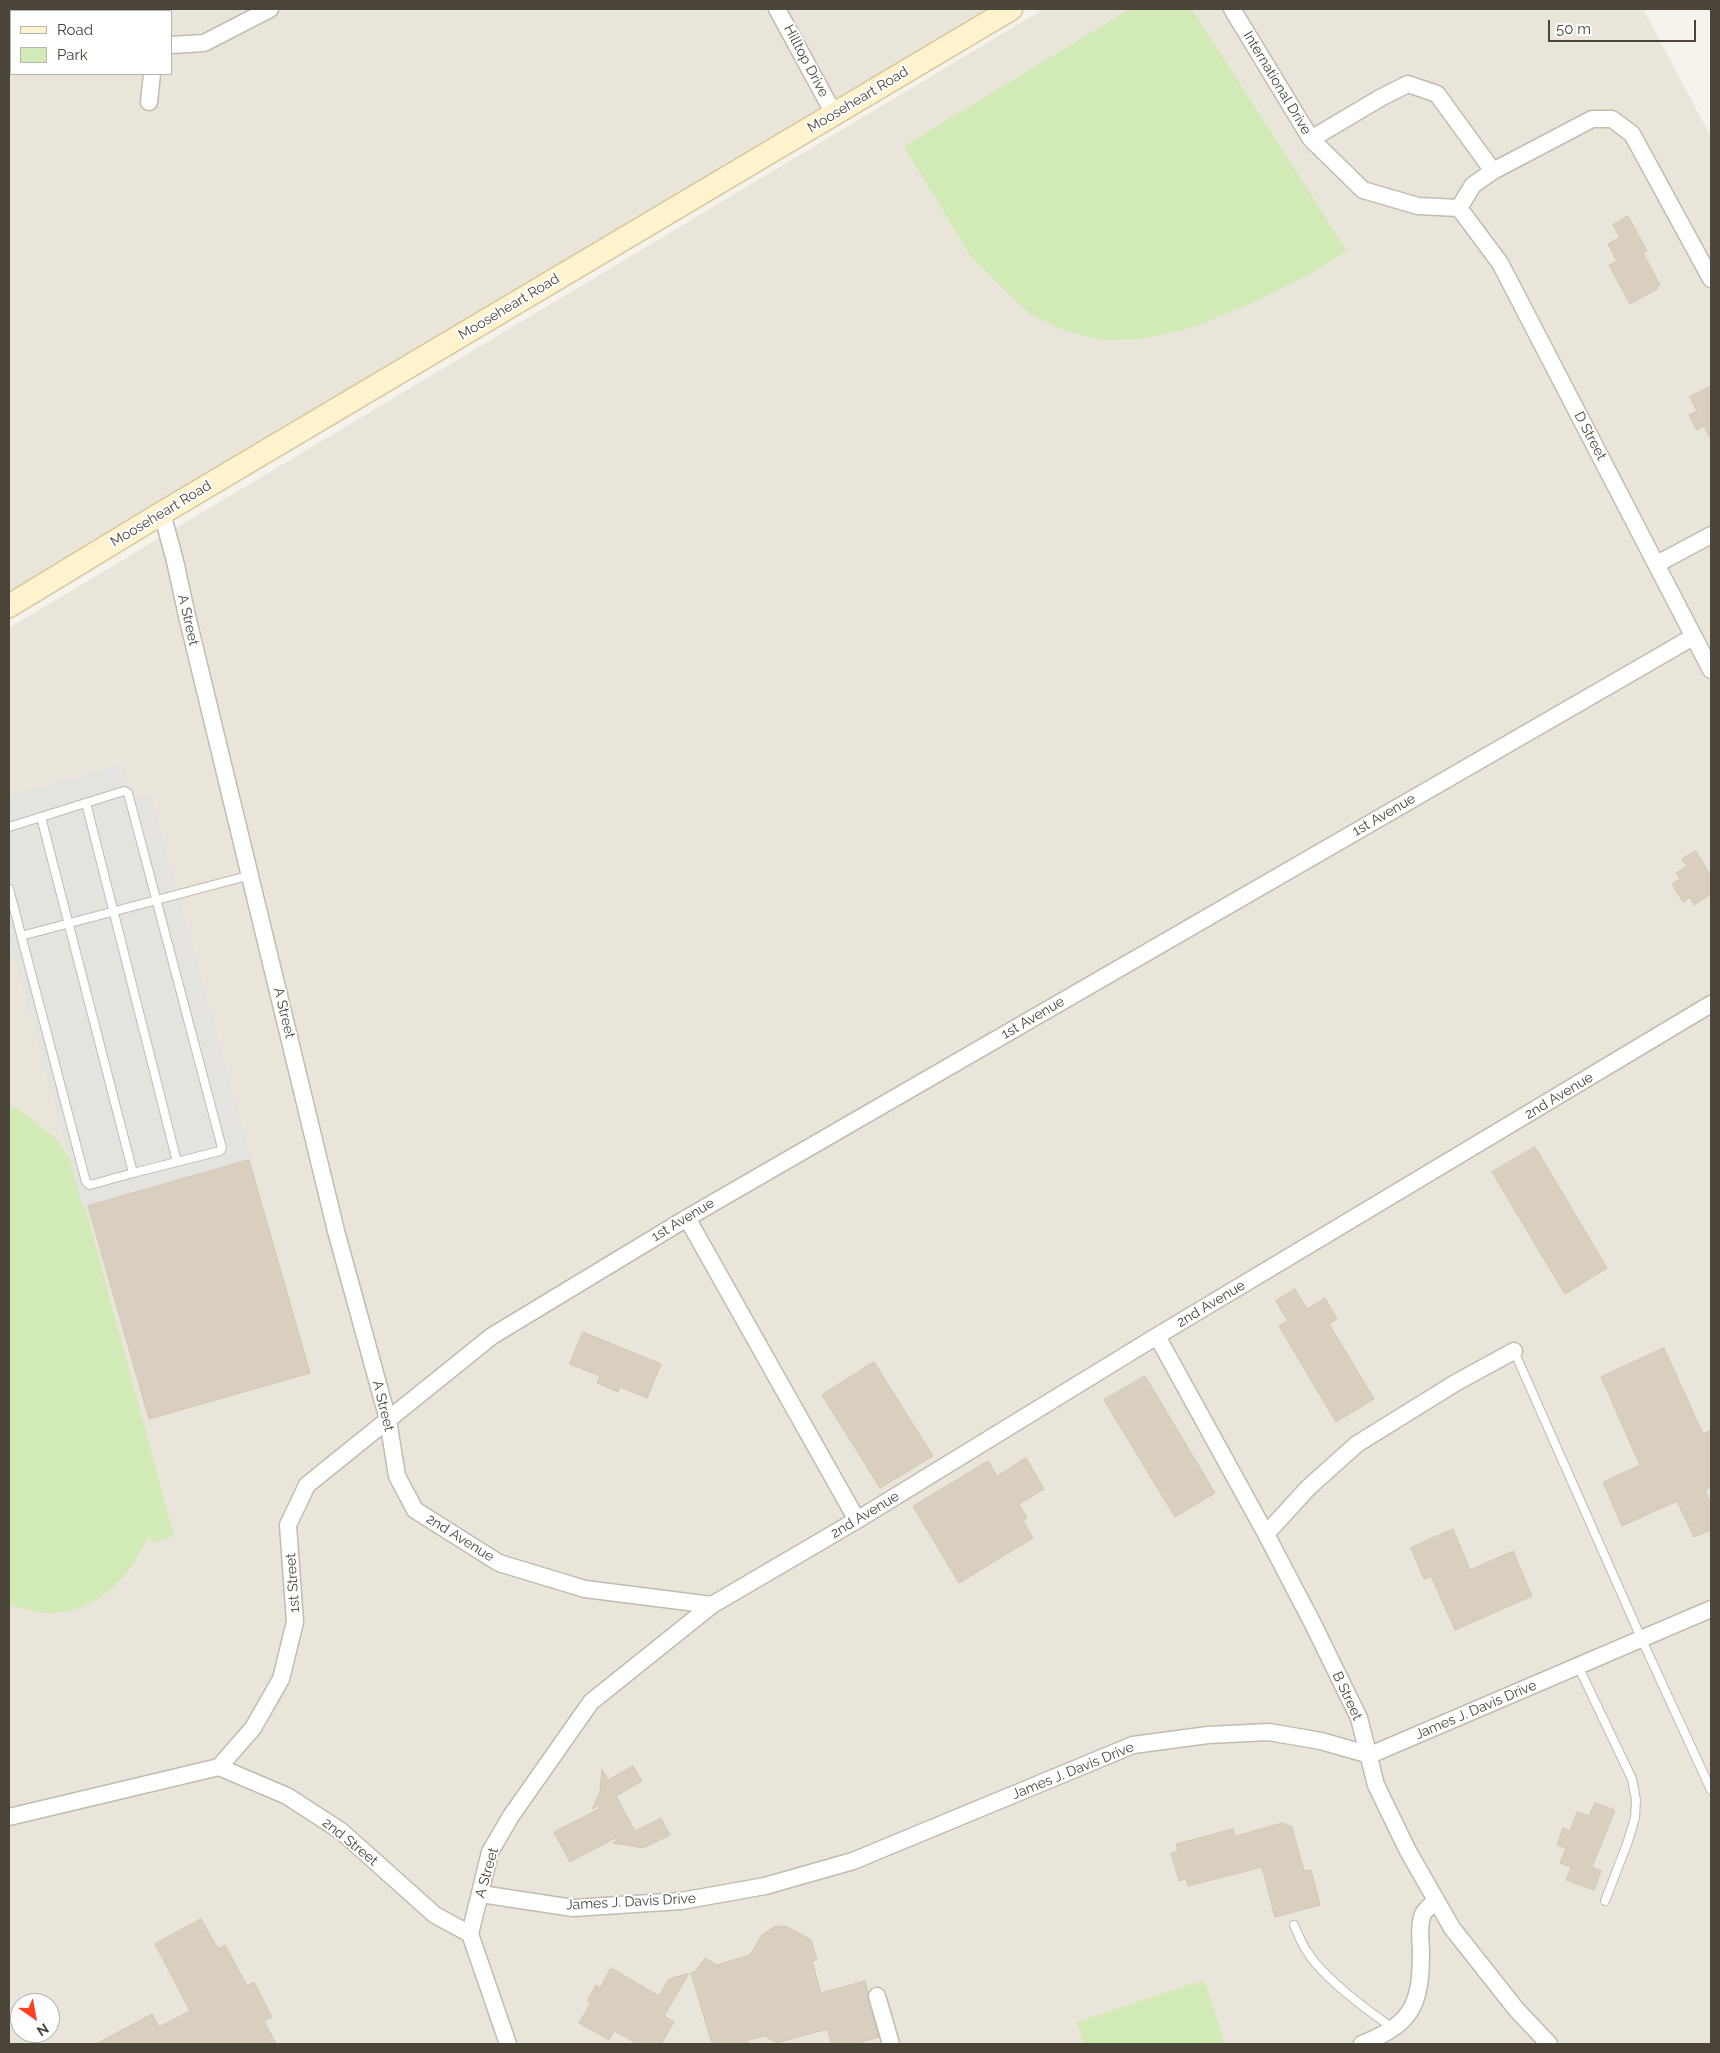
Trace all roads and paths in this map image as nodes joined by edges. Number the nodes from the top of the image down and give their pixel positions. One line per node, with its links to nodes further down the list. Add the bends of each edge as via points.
1 (270, 9): 5 (street, via 204,42)
2 (777, 9): 8 (street, Hilltop Drive)
3 (1011, 9): 8 (main road, Mooseheart Road)
4 (1232, 9): 9 (street, International Drive)
5 (172, 45)
6 (152, 75): 7 (street)
7 (149, 102)
8 (834, 114): 13 (main road, Mooseheart Road)
9 (1311, 139): 10 (street, via 1408,84 1437,94); 11 (street, International Drive, via 1363,190 1418,206)
10 (1493, 171): 11 (street, via 1473,185); 12 (street, via 1592,119 1612,120 1632,134)
11 (1459, 208): 15 (street, D Street, via 1500,263)
12 (1711, 279)
13 (162, 513): 16 (main road, Mooseheart Road); 22 (street, A Street)
14 (1711, 535): 15 (street)
15 (1657, 564): 17 (street, D Street)
16 (9, 606)
17 (1693, 636): 18 (street, D Street); 31 (street, 1st Avenue)
18 (1711, 670)
19 (86, 803): 20 (lane); 24 (lane, via 124,791 128,793); 25 (lane)
20 (41, 817): 21 (lane); 26 (lane)
21 (9, 827)
22 (250, 875): 24 (lane); 34 (street, A Street, via 336,1232)
23 (9, 889): 27 (lane)
24 (156, 900): 25 (lane); 29 (lane, via 222,1148)
25 (113, 911): 26 (lane); 29 (lane)
26 (68, 923): 27 (lane); 30 (lane)
27 (21, 936): 30 (lane, via 86,1182 90,1185)
28 (1711, 1004): 32 (street, 2nd Avenue)
29 (177, 1162): 30 (lane)
30 (133, 1173)
31 (687, 1218): 34 (street, 1st Avenue, via 492,1336); 36 (street)
32 (1158, 1336): 36 (street, 2nd Avenue); 37 (street, B Street)
33 (1514, 1351): 37 (street, via 1457,1382 1358,1444 1308,1488); 40 (lane)
34 (388, 1420): 35 (street, A Street, via 397,1476); 43 (street, 1st Street, via 307,1484 288,1525 295,1622 281,1679 253,1728)
35 (415, 1510): 38 (street, 2nd Avenue, via 499,1563 585,1589)
36 (857, 1520): 38 (street, 2nd Avenue)
37 (1266, 1534): 42 (street, B Street, via 1359,1718)
38 (712, 1605): 45 (street, 2nd Avenue, via 591,1702)
39 (1711, 1609): 40 (street, James J. Davis Drive)
40 (1642, 1640): 41 (street, James J. Davis Drive); 44 (lane)
41 (1578, 1666): 42 (street, James J. Davis Drive); 49 (lane, via 1632,1779 1636,1800 1635,1818)
42 (1370, 1755): 47 (street, James J. Davis Drive, via 1321,1741 1269,1732 1208,1735 1133,1745 853,1860 765,1886 681,1901 574,1908); 48 (street, B Street, via 1376,1785)
43 (219, 1766): 46 (street); 51 (street, 2nd Street, via 287,1796 341,1831 435,1915)
44 (1711, 1790)
45 (511, 1816): 47 (street, A Street, via 490,1852)
46 (9, 1817)
47 (481, 1894): 51 (street, A Street)
48 (1436, 1900): 53 (street, via 1423,1914 1419,1989 1412,2010); 57 (street, B Street, via 1452,1928 1516,2009)
49 (1605, 1901)
50 (1294, 1925): 53 (lane, via 1308,1953 1319,1966 1369,2012)
51 (470, 1934): 54 (street)
52 (877, 1996): 55 (street)
53 (1395, 2029): 56 (street)
54 (508, 2044)
55 (891, 2044)
56 (1362, 2044)
57 (1549, 2044)

